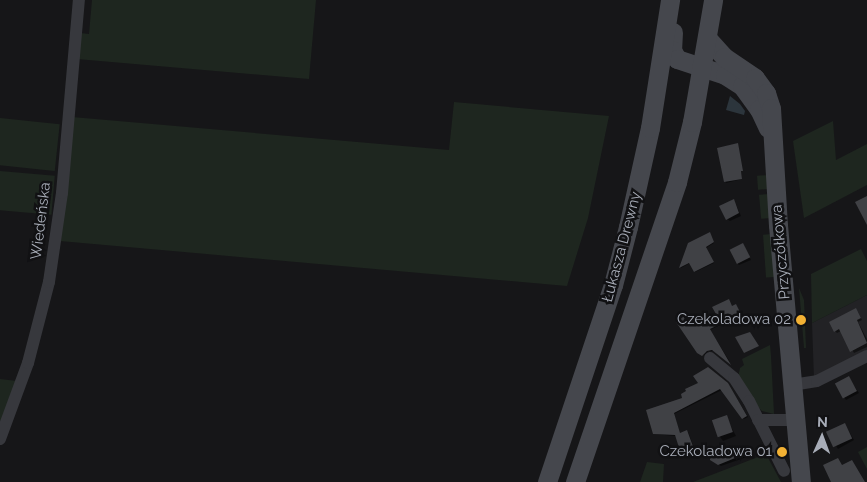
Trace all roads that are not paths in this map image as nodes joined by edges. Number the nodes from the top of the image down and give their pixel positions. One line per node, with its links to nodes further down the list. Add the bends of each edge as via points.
1 (79, 0): 14 (street, Wiedeńska, via 62,193 50,282 28,364)
2 (713, 0): 4 (main road)
3 (672, 2): 5 (main road, Łukasza Drewny)
4 (708, 39): 6 (main road, Łukasza Drewny); 7 (main road, Przyczółkowa)
5 (667, 52): 6 (main road, via 677,59); 16 (main road, Łukasza Drewny, via 613,286)
6 (703, 63): 7 (main road); 8 (main road, Łukasza Drewny)
7 (736, 73): 8 (main road, via 710,89 702,113); 11 (main road, Przyczółkowa, via 759,109 772,141)
8 (692, 122): 17 (main road, Łukasza Drewny, via 677,182)
9 (867, 356): 11 (street, via 817,381)
10 (710, 358): 12 (street, via 734,378)
11 (792, 385): 13 (main road, Przyczółkowa)
12 (758, 420): 13 (street); 15 (street)
13 (795, 420): 18 (main road, Przyczółkowa)
14 (0, 439)
15 (784, 471)
16 (547, 482)
17 (575, 482)
18 (801, 482)

